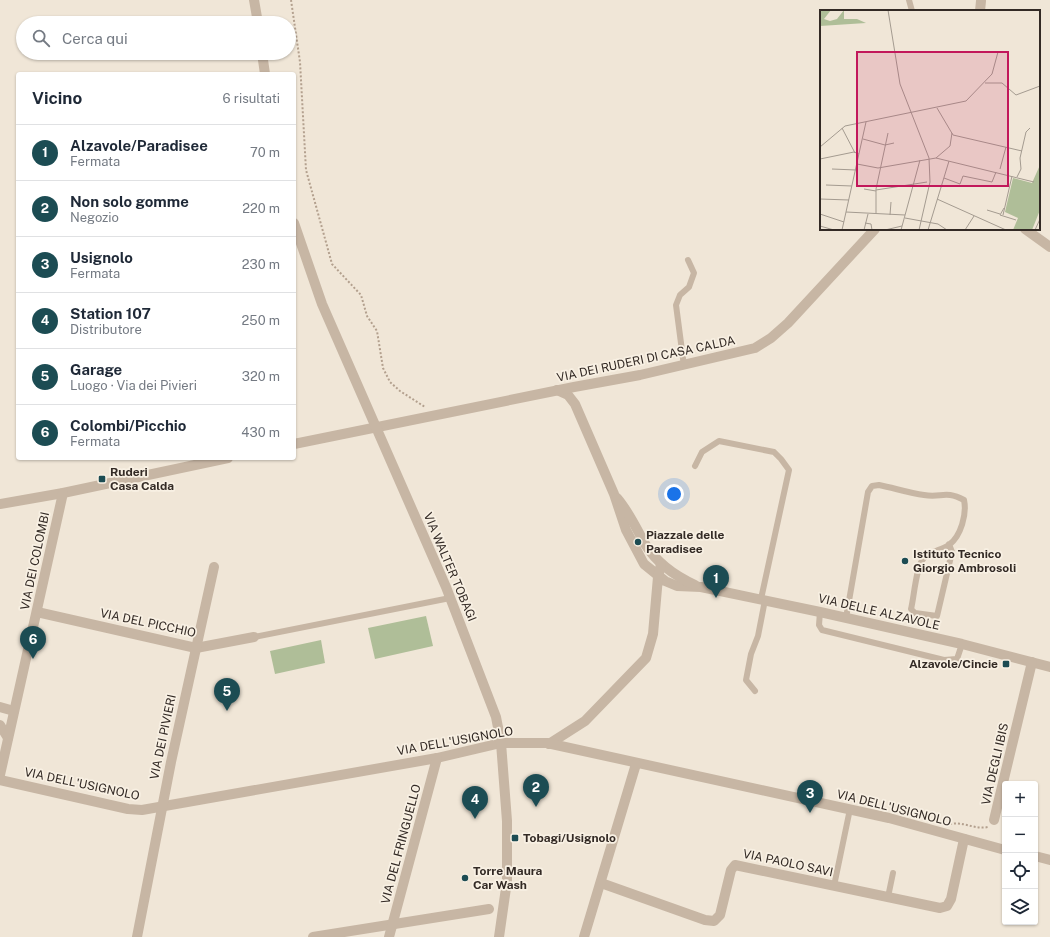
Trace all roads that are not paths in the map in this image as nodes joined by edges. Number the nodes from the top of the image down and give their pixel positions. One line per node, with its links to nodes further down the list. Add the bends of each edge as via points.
1 (254, 0): 4 (street)
2 (909, 0): 3 (lane)
3 (912, 10)
4 (257, 16)
5 (263, 60): 6 (street)
6 (265, 72)
7 (296, 229): 14 (street, VIA WALTER TOBAGI, via 322,304)
8 (873, 230): 12 (street, VIA DEI RUDERI DI CASA CALDA, via 788,323 766,342 744,352)
9 (1026, 230): 10 (street)
10 (1050, 247)
11 (688, 260): 12 (lane, via 694,273 689,287 680,295 676,305)
12 (684, 366): 13 (street, VIA DEI RUDERI DI CASA CALDA)
13 (557, 390): 14 (street, VIA DEI RUDERI DI CASA CALDA); 19 (street, via 568,395 575,404)
14 (376, 428): 15 (street, VIA DEI RUDERI DI CASA CALDA); 26 (street, VIA WALTER TOBAGI)
15 (296, 444)
16 (219, 460): 18 (street)
17 (695, 466): 27 (lane, via 702,452 719,441 774,452 789,470)
18 (63, 493): 20 (street); 28 (street, VIA DEI COLOMBI)
19 (614, 494): 22 (street, via 628,512 649,550); 24 (street, via 623,523 641,559)
20 (0, 504)
21 (949, 544): 21 (lane, via 923,558 911,609 915,613 937,616 952,552); 30 (lane, via 957,536 966,508 964,500 953,494 926,496 879,485 872,486 868,492)
22 (661, 564): 24 (street); 25 (street, via 679,577)
23 (214, 567): 33 (street, VIA DEI PIVIERI)
24 (658, 577): 25 (street, via 672,584); 42 (street, via 653,634 646,658 585,721)
25 (701, 587): 27 (street, VIA DELLE ALZAVOLE)
26 (450, 598): 31 (lane); 41 (street, VIA WALTER TOBAGI, via 490,697)
27 (763, 599): 29 (street, VIA DELLE ALZAVOLE); 36 (lane, via 758,636 750,654 746,680)
28 (37, 612): 33 (street, VIA DEL PICCHIO); 38 (street, VIA DEI COLOMBI)
29 (820, 612): 30 (street, VIA DELLE ALZAVOLE); 32 (lane, via 819,625 822,630 944,660 956,659)
30 (846, 618): 32 (street, VIA DELLE ALZAVOLE)
31 (254, 637): 33 (street, VIA DEL PICCHIO)
32 (962, 644): 34 (street, VIA DELLE ALZAVOLE)
33 (196, 648): 47 (street, VIA DEI PIVIERI)
34 (1032, 662): 35 (street, VIA DELLE ALZAVOLE); 49 (street, VIA DEGLI IBIS)
35 (1050, 667)
36 (755, 691)
37 (0, 707): 38 (street)
38 (14, 711): 40 (street, VIA DEI COLOMBI)
39 (0, 726): 40 (street)
40 (8, 738): 45 (street, VIA DEI COLOMBI)
41 (501, 743): 42 (street, VIA DELL'USIGNOLO); 43 (street, VIA DELL'USIGNOLO); 63 (street, VIA WALTER TOBAGI, via 507,821 507,868 506,894)
42 (549, 744): 44 (street, VIA DELL'USIGNOLO)
43 (437, 758): 47 (street, VIA DELL'USIGNOLO); 59 (street, VIA DEL FRINGUELLO)
44 (636, 764): 48 (street, VIA DELL'USIGNOLO); 55 (street)
45 (0, 775)
46 (0, 780): 47 (street, VIA DELL'USIGNOLO, via 128,809)
47 (162, 808): 60 (street, VIA DEI PIVIERI)
48 (850, 810): 50 (street, VIA DELL'USIGNOLO); 56 (lane)
49 (994, 820)
50 (964, 839): 51 (street, VIA DELL'USIGNOLO); 57 (street, VIA PAOLO SAVI, via 951,899 947,906 937,908)
51 (1002, 849)
52 (1038, 857): 53 (street)
53 (1050, 860)
54 (893, 873): 57 (lane)
55 (601, 884): 56 (street, VIA PAOLO SAVI, via 714,921 720,915 731,870 735,865); 64 (street)
56 (834, 886): 57 (street, VIA PAOLO SAVI)
57 (888, 897)
58 (488, 909): 59 (street)
59 (393, 923): 61 (street); 62 (street, VIA DEL FRINGUELLO)
60 (137, 937)
61 (313, 937)
62 (389, 937)
63 (499, 937)
64 (584, 937)

